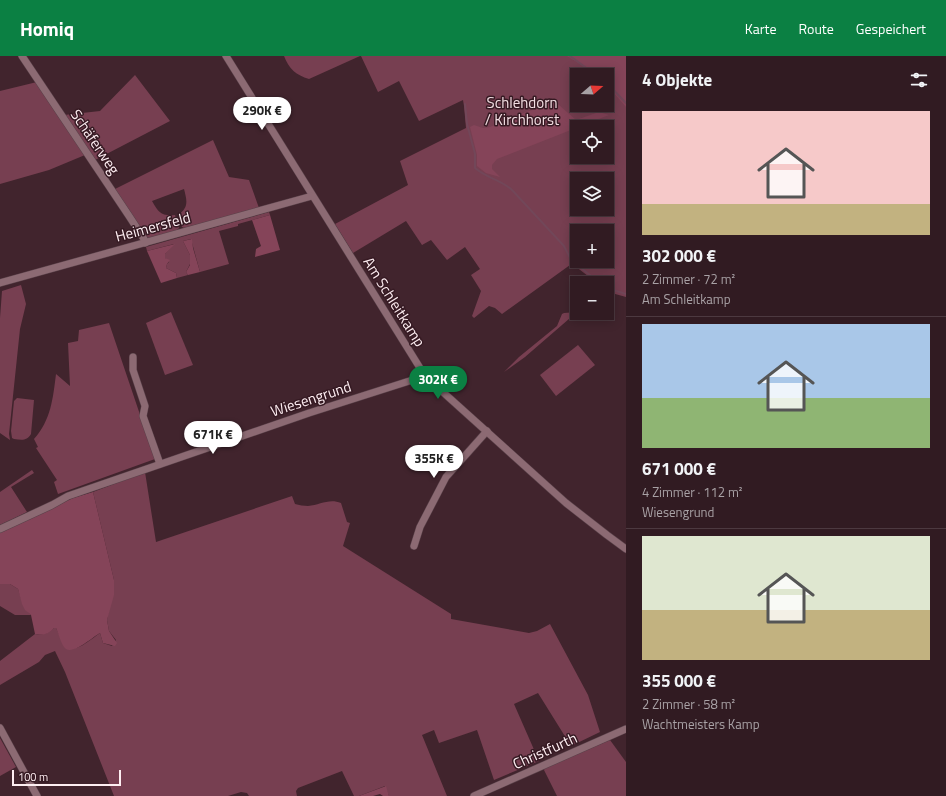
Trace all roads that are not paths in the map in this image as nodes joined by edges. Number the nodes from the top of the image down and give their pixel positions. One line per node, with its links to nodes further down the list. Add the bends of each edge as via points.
1 (22, 56): 4 (street, Schäferweg)
2 (226, 56): 3 (street, Am Schleitkamp)
3 (312, 196): 4 (street, Heimersfeld); 7 (street, Am Schleitkamp)
4 (145, 243): 5 (street, Heimersfeld)
5 (0, 283)
6 (133, 357): 9 (street, via 133,370 145,406 143,416)
7 (425, 376): 8 (street, Am Schleitkamp); 9 (street, Wiesengrund)
8 (487, 431): 11 (street, via 446,477 420,527); 12 (street, Am Schleitkamp, via 566,503)
9 (160, 464): 10 (street, Wiesengrund, via 68,496)
10 (0, 529)
11 (414, 546)
12 (626, 549)
13 (0, 728): 15 (street)
14 (626, 729): 16 (street, Christfurth)
15 (37, 796)
16 (474, 796)

